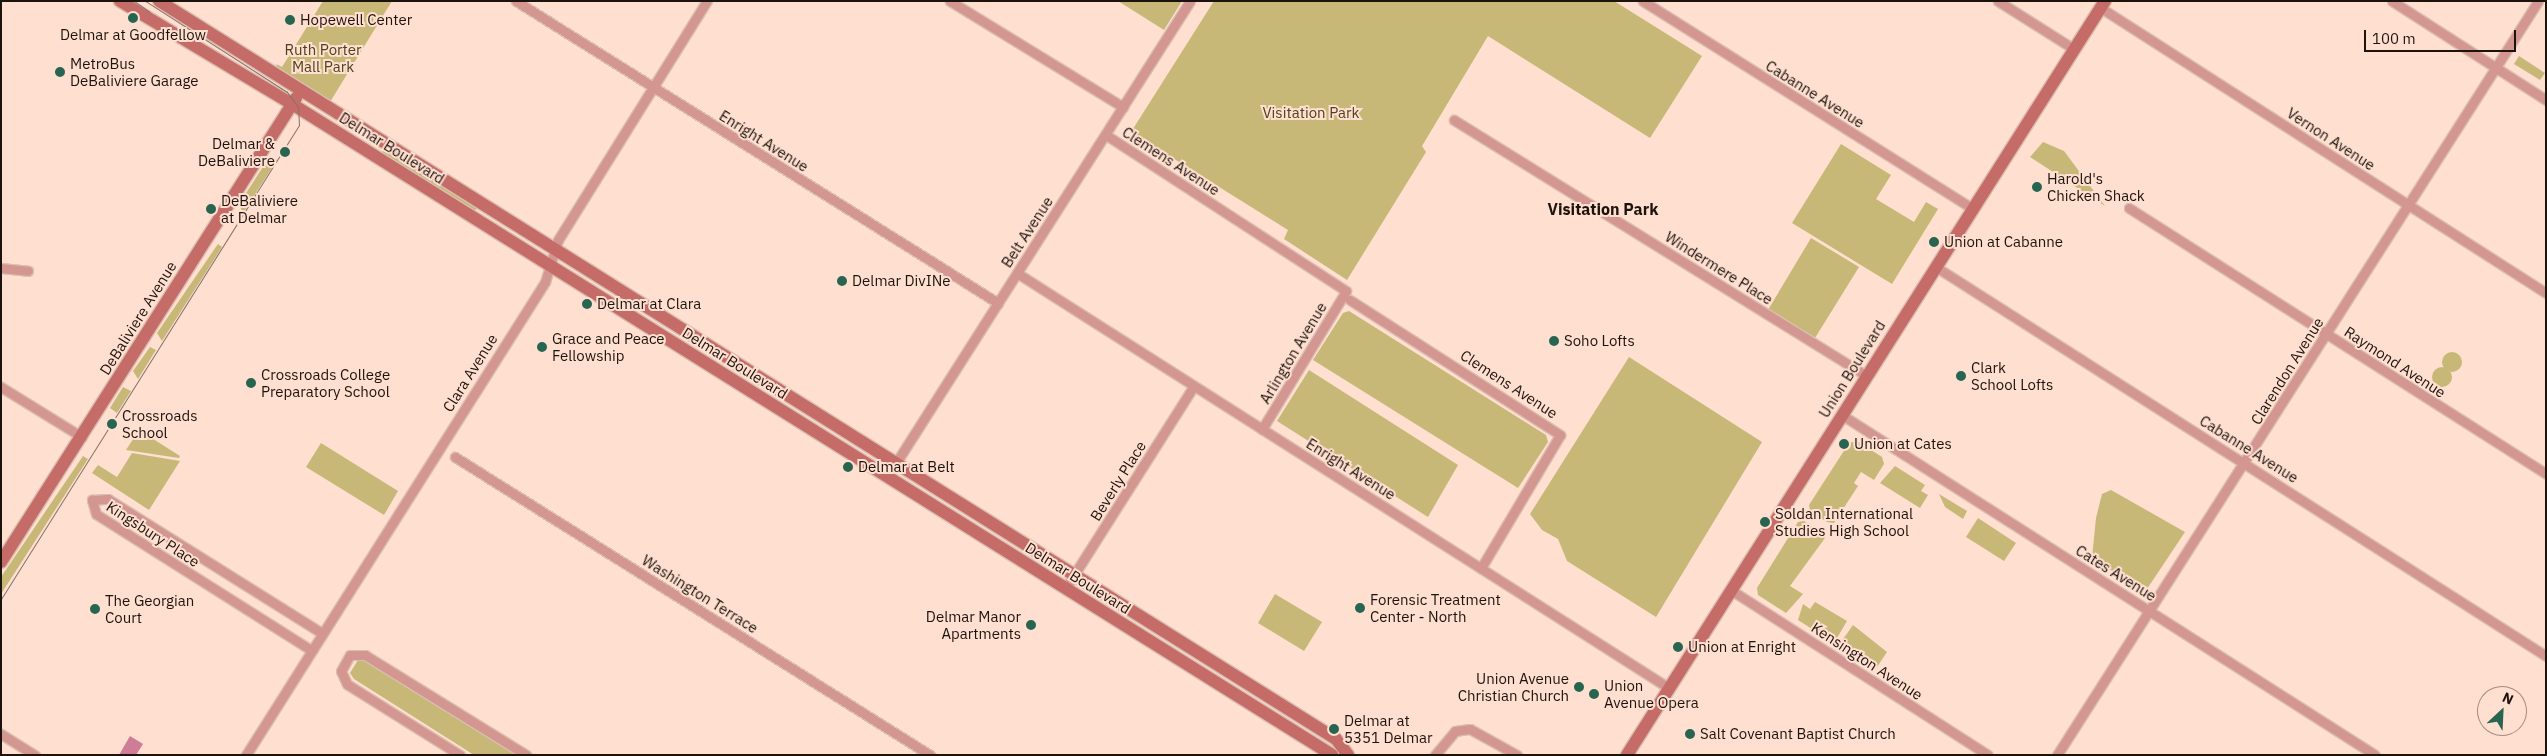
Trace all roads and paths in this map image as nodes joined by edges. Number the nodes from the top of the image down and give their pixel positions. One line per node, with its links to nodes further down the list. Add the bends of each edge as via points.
1 (120, 1): 17 (main road, Delmar Boulevard)
2 (159, 1): 15 (main road, Delmar Boulevard)
3 (516, 1): 14 (street, Enright Avenue)
4 (707, 1): 14 (street, Clara Avenue)
5 (950, 1): 18 (street, Clemens Avenue)
6 (1190, 1): 18 (street, Belt Avenue)
7 (1643, 1): 24 (street, Cabanne Avenue)
8 (1998, 1): 12 (street)
9 (2392, 1): 13 (street)
10 (2538, 1): 13 (street, Clarendon Avenue)
11 (2103, 4): 12 (main road, Union Boulevard); 21 (street, Vernon Avenue)
12 (2074, 49): 24 (main road, Union Boulevard)
13 (2495, 67): 16 (street); 21 (street, Clarendon Avenue)
14 (653, 87): 26 (street, Clara Avenue); 34 (street, Enright Avenue)
15 (301, 90): 17 (main road, DeBaliviere Avenue); 22 (main road, Delmar Boulevard)
16 (2546, 100)
17 (292, 104): 25 (main road, Delmar Boulevard); 41 (main road, DeBaliviere Avenue)
18 (1123, 108): 20 (street, Belt Avenue)
19 (1454, 120): 36 (street, Windermere Place)
20 (1106, 135): 31 (street, Belt Avenue); 33 (street, Clemens Avenue)
21 (2408, 205): 32 (street, Vernon Avenue); 35 (street, Clarendon Avenue)
22 (486, 206): 25 (main road); 26 (main road, Delmar Boulevard)
23 (2129, 208): 35 (street, Raymond Avenue)
24 (1973, 209): 29 (main road, Union Boulevard)
25 (477, 221): 27 (main road, Delmar Boulevard)
26 (556, 250): 27 (street, Clara Avenue); 43 (main road, Delmar Boulevard)
27 (550, 267): 46 (main road, Delmar Boulevard); 53 (street, Clara Avenue, via 546,282)
28 (1, 268): 30 (street)
29 (1936, 268): 36 (main road, Union Boulevard); 44 (street, Cabanne Avenue)
30 (28, 271)
31 (1017, 273): 34 (street, Belt Avenue); 38 (street, Enright Avenue)
32 (2546, 293)
33 (1348, 295): 40 (street, Arlington Avenue); 48 (street, Clemens Avenue, via 1560,436)
34 (998, 303): 43 (street, Belt Avenue)
35 (2327, 334): 44 (street, Clarendon Avenue); 45 (street, Raymond Avenue)
36 (1867, 376): 39 (main road, Union Boulevard)
37 (1, 387): 41 (street)
38 (1194, 387): 40 (street, Enright Avenue); 49 (street, Beverly Place)
39 (1842, 415): 51 (main road, Union Boulevard); 52 (street, Cates Avenue)
40 (1262, 429): 48 (street, Enright Avenue)
41 (82, 437): 47 (main road, DeBaliviere Avenue)
42 (455, 457): 63 (street, Washington Terrace)
43 (895, 462): 46 (street, Belt Avenue); 49 (main road, Delmar Boulevard)
44 (2245, 462): 52 (street, Clarendon Avenue); 55 (street, Cabanne Avenue)
45 (2546, 474)
46 (886, 476): 50 (main road, Delmar Boulevard)
47 (1, 562)
48 (1481, 568): 56 (street, Enright Avenue)
49 (1074, 576): 50 (street, Beverly Place); 65 (main road, Delmar Boulevard, via 1336,739)
50 (1066, 589): 64 (main road, Delmar Boulevard)
51 (1731, 590): 56 (main road, Union Boulevard); 68 (street, Kensington Avenue)
52 (2148, 609): 69 (street, Clarendon Avenue); 70 (street, Cates Avenue)
53 (322, 633): 54 (street, Clara Avenue); 54 (street, Kingsbury Place, via 108,499 92,500 96,514)
54 (311, 650): 60 (street, Clara Avenue)
55 (2546, 656)
56 (1669, 688): 58 (main road, Union Boulevard)
57 (1, 734): 59 (street)
58 (1629, 754)
59 (35, 755)
60 (246, 755)
61 (460, 755): 62 (street, via 347,684 340,671 350,655 365,655)
62 (526, 755)
63 (930, 755)
64 (1332, 755)
65 (1348, 755)
66 (1435, 755): 67 (street, via 1454,731 1470,728)
67 (1517, 755)
68 (1988, 755)
69 (2057, 755)
70 (2375, 755)

